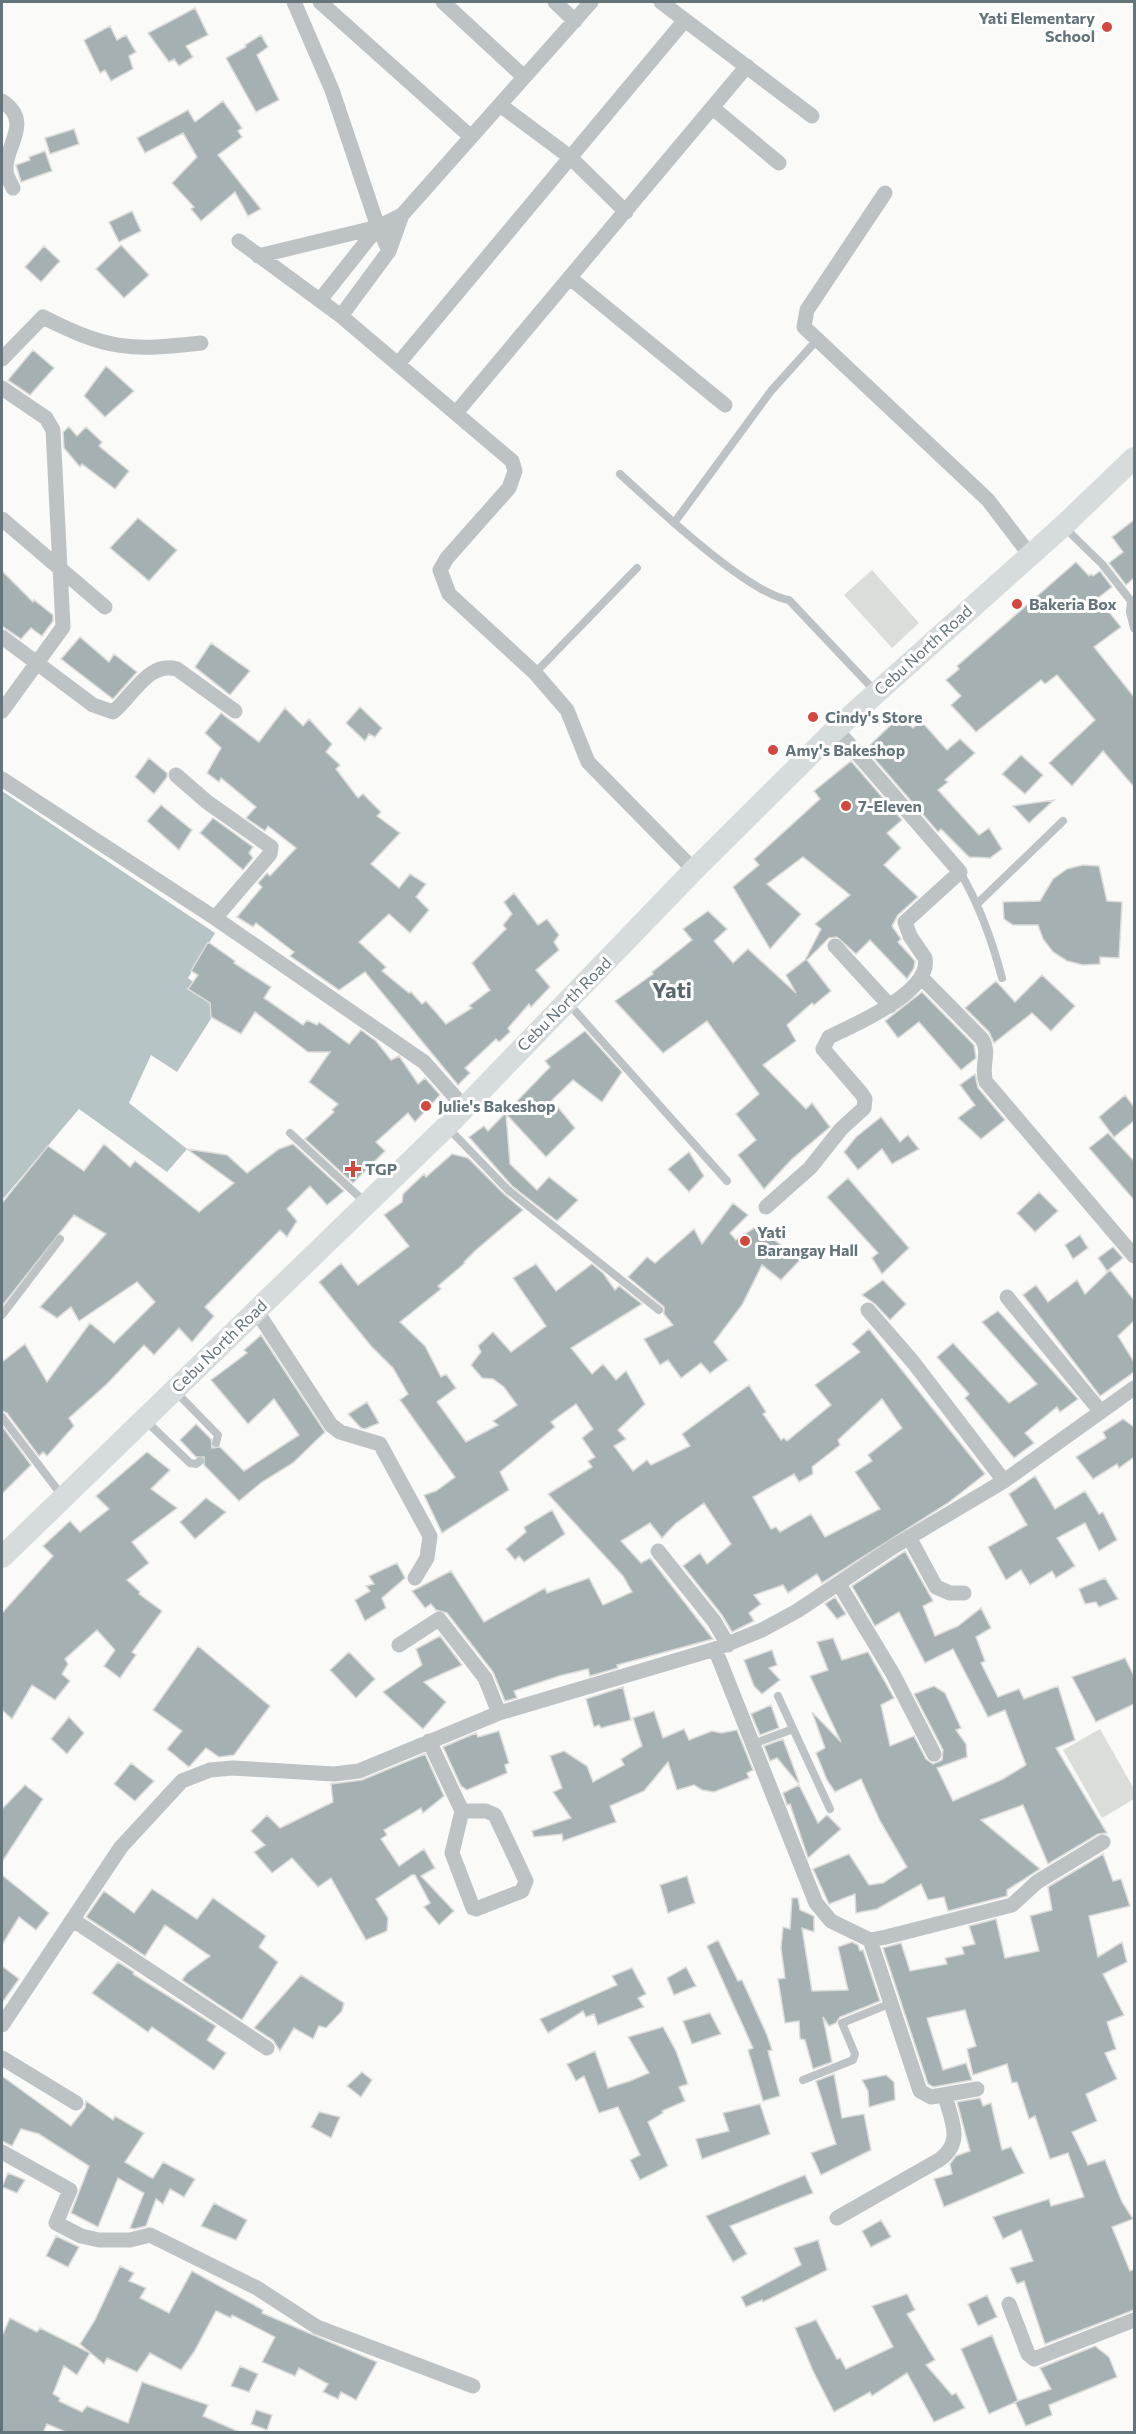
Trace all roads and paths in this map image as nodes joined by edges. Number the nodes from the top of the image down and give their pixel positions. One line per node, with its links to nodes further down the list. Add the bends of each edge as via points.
1 (294, 2): 22 (street, via 332,90)
2 (320, 2): 15 (street)
3 (443, 2): 10 (street)
4 (555, 2): 8 (street)
5 (591, 2): 8 (street)
6 (661, 2): 7 (street)
7 (685, 20): 9 (street); 16 (street)
8 (575, 21): 10 (street)
9 (747, 66): 13 (street); 14 (street)
10 (524, 77): 12 (street)
11 (2, 101): 18 (street, via 16,121 6,169)
12 (500, 105): 15 (street); 16 (street)
13 (714, 109): 17 (street); 20 (street)
14 (812, 116)
15 (471, 137): 21 (street)
16 (570, 158): 20 (street); 32 (street)
17 (779, 163)
18 (13, 188)
19 (885, 193): 29 (street, via 807,310 804,327)
20 (626, 212): 26 (street)
21 (402, 215): 22 (street); 24 (street)
22 (378, 227): 24 (street); 25 (street); 27 (street)
23 (239, 241): 25 (street)
24 (389, 250): 28 (street)
25 (258, 256): 27 (street)
26 (570, 278): 34 (street); 35 (street)
27 (320, 300): 28 (street)
28 (341, 316): 32 (street)
29 (816, 340): 39 (lane, via 771,391); 41 (street, via 988,500)
30 (201, 343): 31 (street, via 133,349 113,346 78,335 44,317)
31 (2, 359)
32 (398, 364): 35 (street)
33 (4, 395): 43 (street, via 46,418 53,430)
34 (725, 405)
35 (456, 413): 48 (street, via 512,461 515,471 510,489 447,558 440,570 442,581 449,594)
36 (1134, 458): 40 (main road, Cebu North Road)
37 (620, 474): 39 (lane)
38 (2, 519): 43 (street)
39 (674, 523): 49 (lane, via 745,578 775,598 789,600)
40 (1064, 526): 41 (main road, Cebu North Road); 45 (lane, via 1102,564 1131,601)
41 (1030, 555): 49 (main road, Cebu North Road)
42 (637, 568): 48 (lane)
43 (61, 570): 44 (street); 47 (street, via 63,627)
44 (105, 607)
45 (1134, 628)
46 (2, 637): 47 (street)
47 (36, 663): 50 (street); 51 (street, via 106,711 113,712 145,679 168,666)
48 (535, 673): 56 (street, via 567,710 588,762)
49 (876, 692): 52 (main road, Cebu North Road)
50 (2, 711)
51 (235, 711)
52 (836, 729): 56 (main road, Cebu North Road); 57 (street)
53 (176, 776): 59 (street, via 271,847 270,854)
54 (2, 779): 59 (street)
55 (1063, 821): 58 (lane)
56 (694, 870): 63 (main road, Cebu North Road)
57 (960, 872): 58 (lane); 61 (street, via 905,922 925,958)
58 (978, 903): 62 (lane)
59 (215, 918): 65 (street, via 424,1062)
60 (835, 946): 64 (street)
61 (921, 977): 64 (street); 72 (street, via 982,1038 988,1048 983,1074 986,1082)
62 (1002, 978)
63 (567, 1002): 65 (main road, Cebu North Road); 68 (lane)
64 (890, 1006): 70 (street, via 829,1037 824,1044 828,1057 865,1099 864,1108 841,1129 810,1168)
65 (464, 1107): 66 (main road, Cebu North Road)
66 (447, 1126): 69 (main road, Cebu North Road); 74 (lane, via 508,1190)
67 (290, 1133): 69 (lane)
68 (727, 1181)
69 (367, 1204): 75 (main road, Cebu North Road)
70 (766, 1207)
71 (60, 1239): 77 (lane)
72 (1134, 1256)
73 (1007, 1297): 80 (street)
74 (659, 1310)
75 (256, 1311): 79 (main road, Cebu North Road); 90 (street, via 331,1425 340,1432 380,1444 430,1536 427,1558)
76 (868, 1311): 85 (street, via 913,1362)
77 (2, 1315)
78 (1134, 1388): 80 (street)
79 (174, 1389): 82 (main road, Cebu North Road); 83 (lane, via 218,1435)
80 (1101, 1412): 85 (street)
81 (2, 1417): 86 (lane)
82 (144, 1419): 84 (lane, via 190,1463); 86 (main road, Cebu North Road)
83 (216, 1443)
84 (200, 1461)
85 (1004, 1481): 87 (street)
86 (63, 1497): 89 (main road, Cebu North Road)
87 (909, 1537): 91 (street); 92 (street, via 936,1587)
88 (658, 1551): 94 (street, via 714,1621)
89 (2, 1557)
90 (415, 1578)
91 (839, 1584): 94 (street, via 779,1621); 100 (street, via 893,1674)
92 (964, 1593)
93 (399, 1645): 96 (street, via 439,1619 485,1678)
94 (722, 1647): 96 (street); 99 (street)
95 (778, 1696): 97 (lane)
96 (499, 1713): 98 (street)
97 (793, 1728): 99 (lane); 101 (lane)
98 (429, 1741): 102 (street); 104 (street, via 359,1771 334,1774 233,1768 210,1770 182,1781 121,1847)
99 (753, 1744): 105 (street, via 816,1903 831,1921)
100 (934, 1754)
101 (830, 1809)
102 (462, 1811): 102 (street, via 452,1852 472,1908 522,1891 526,1881 495,1815)
103 (1103, 1842): 105 (street, via 1037,1882 1012,1905)
104 (73, 1920): 107 (street); 108 (street)
105 (870, 1940): 106 (street)
106 (889, 2004): 110 (lane, via 842,2023 855,2054 853,2061); 112 (street, via 920,2091 931,2097)
107 (2, 2025)
108 (267, 2048)
109 (2, 2058): 113 (street)
110 (803, 2080)
111 (977, 2089): 112 (street)
112 (945, 2096): 115 (street, via 955,2132 952,2148 939,2160)
113 (76, 2103)
114 (2, 2152): 118 (street, via 70,2190 56,2223 81,2236 130,2240 150,2235 257,2288 317,2327)
115 (837, 2218)
116 (1009, 2304): 117 (street, via 1028,2354 1034,2359)
117 (1134, 2320)
118 (473, 2386)

